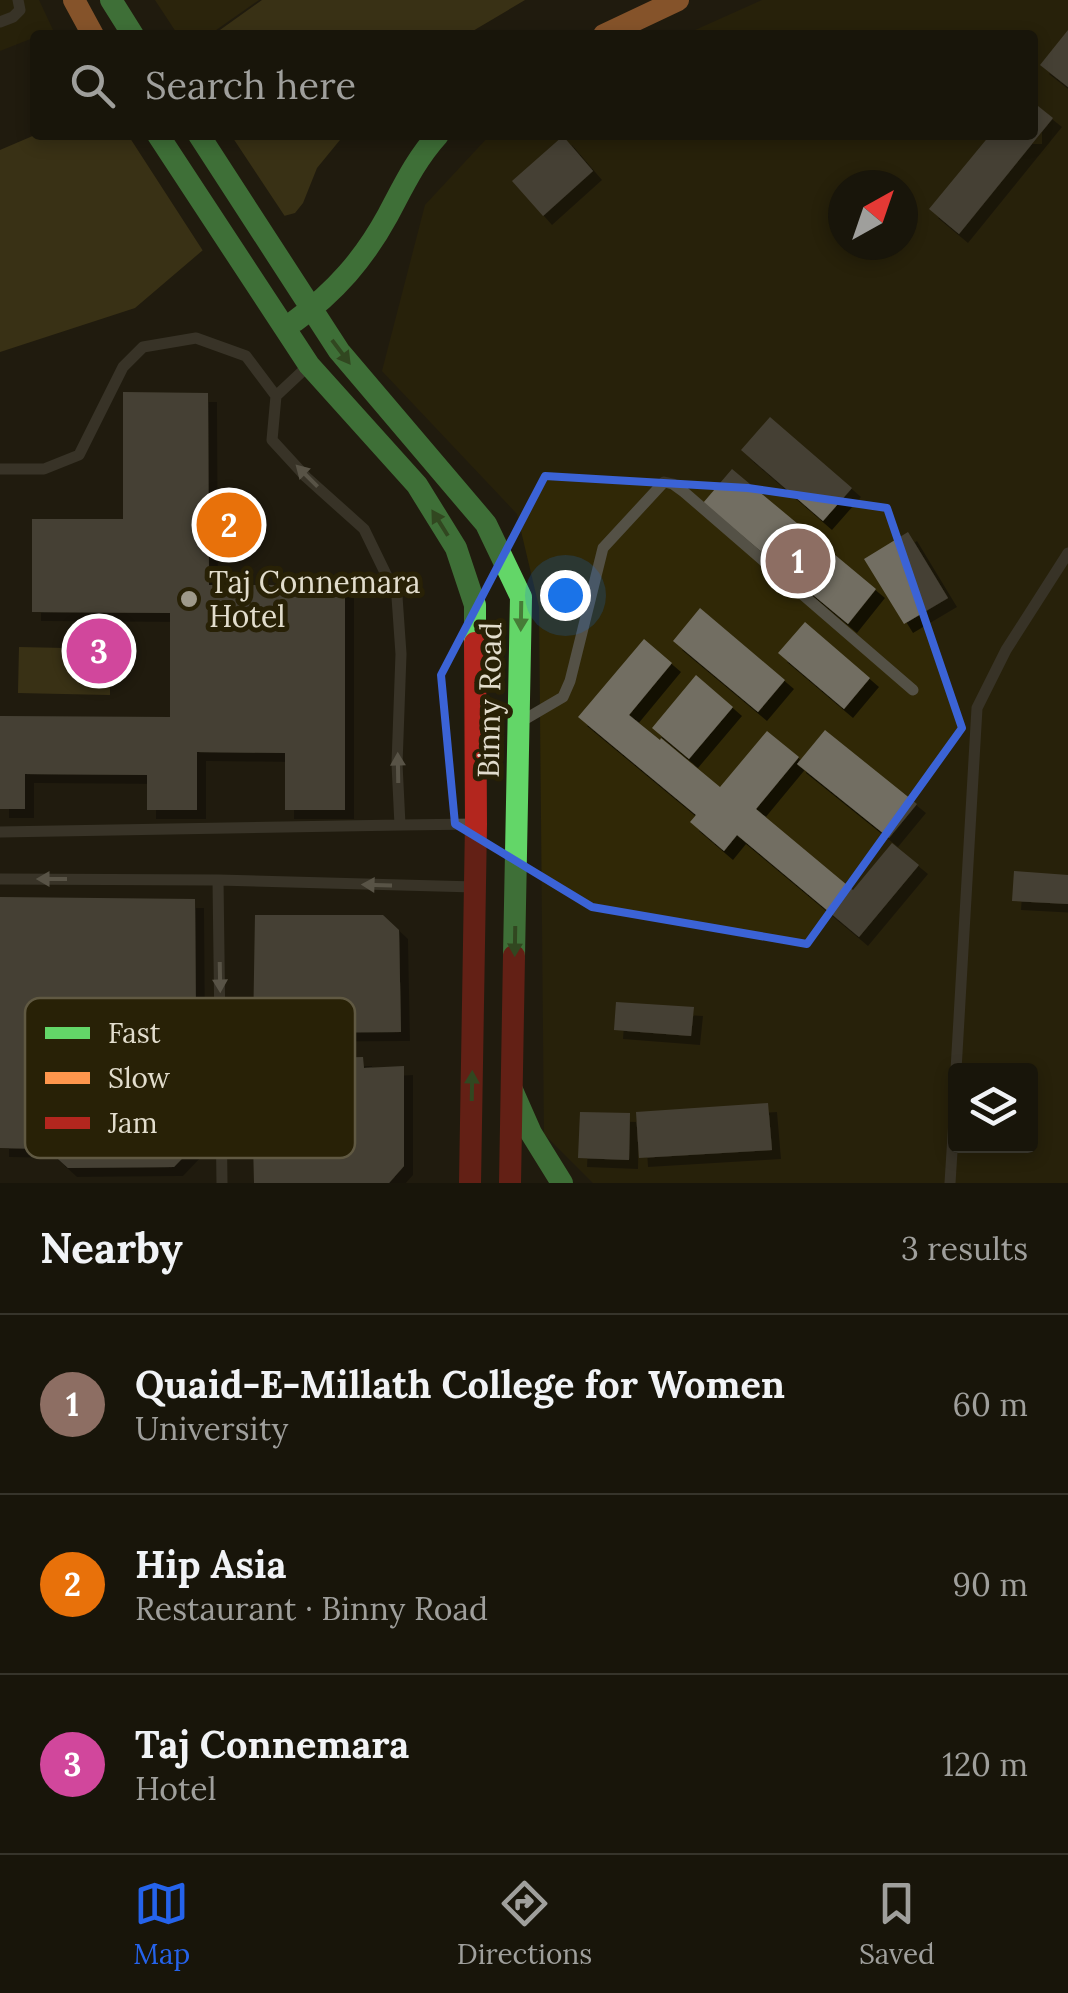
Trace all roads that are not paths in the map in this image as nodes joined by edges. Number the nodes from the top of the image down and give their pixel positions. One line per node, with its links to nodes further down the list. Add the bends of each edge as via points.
1 (18, 0): 5 (lane, via 20,10)
2 (74, 0): 6 (main road)
3 (678, 0): 8 (main road)
4 (112, 2): 7 (main road)
5 (0, 22)
6 (89, 29)
7 (130, 30)
8 (615, 30)
9 (161, 140): 13 (main road, Binny Road)
10 (201, 140): 12 (main road, Binny Road)
11 (434, 140): 12 (main road, via 360,261)
12 (312, 310): 13 (main road); 19 (main road, Binny Road, one-way to 19, via 486,524 521,598)
13 (284, 328): 14 (main road, Binny Road)
14 (309, 365): 15 (lane); 20 (main road, Binny Road, one-way to 14, via 475,604 456,548 417,485)
15 (276, 396): 16 (lane, via 246,356 196,338 143,347 122,367 79,454 44,469); 21 (lane, one-way to 15, via 397,597 364,529 272,440)
16 (0, 469)
17 (1068, 553): 27 (lane, via 977,708)
18 (913, 690): 19 (lane, via 684,492 664,482 603,548 563,697)
19 (519, 723): 28 (main road, Binny Road, one-way to 28)
20 (476, 824): 21 (lane); 25 (main road, Binny Road)
21 (400, 825): 22 (lane)
22 (0, 832)
23 (0, 879): 24 (lane, one-way to 23)
24 (218, 880): 25 (lane, one-way to 24); 26 (lane, one-way to 26)
25 (475, 887): 32 (main road, Binny Road, one-way to 25)
26 (220, 998)
27 (956, 1063)
28 (512, 1090): 33 (main road, Binny Road); 34 (main road)
29 (952, 1153): 35 (lane)
30 (222, 1158): 31 (lane, one-way to 31)
31 (222, 1183)
32 (470, 1183)
33 (510, 1183)
34 (562, 1183)
35 (950, 1183)

